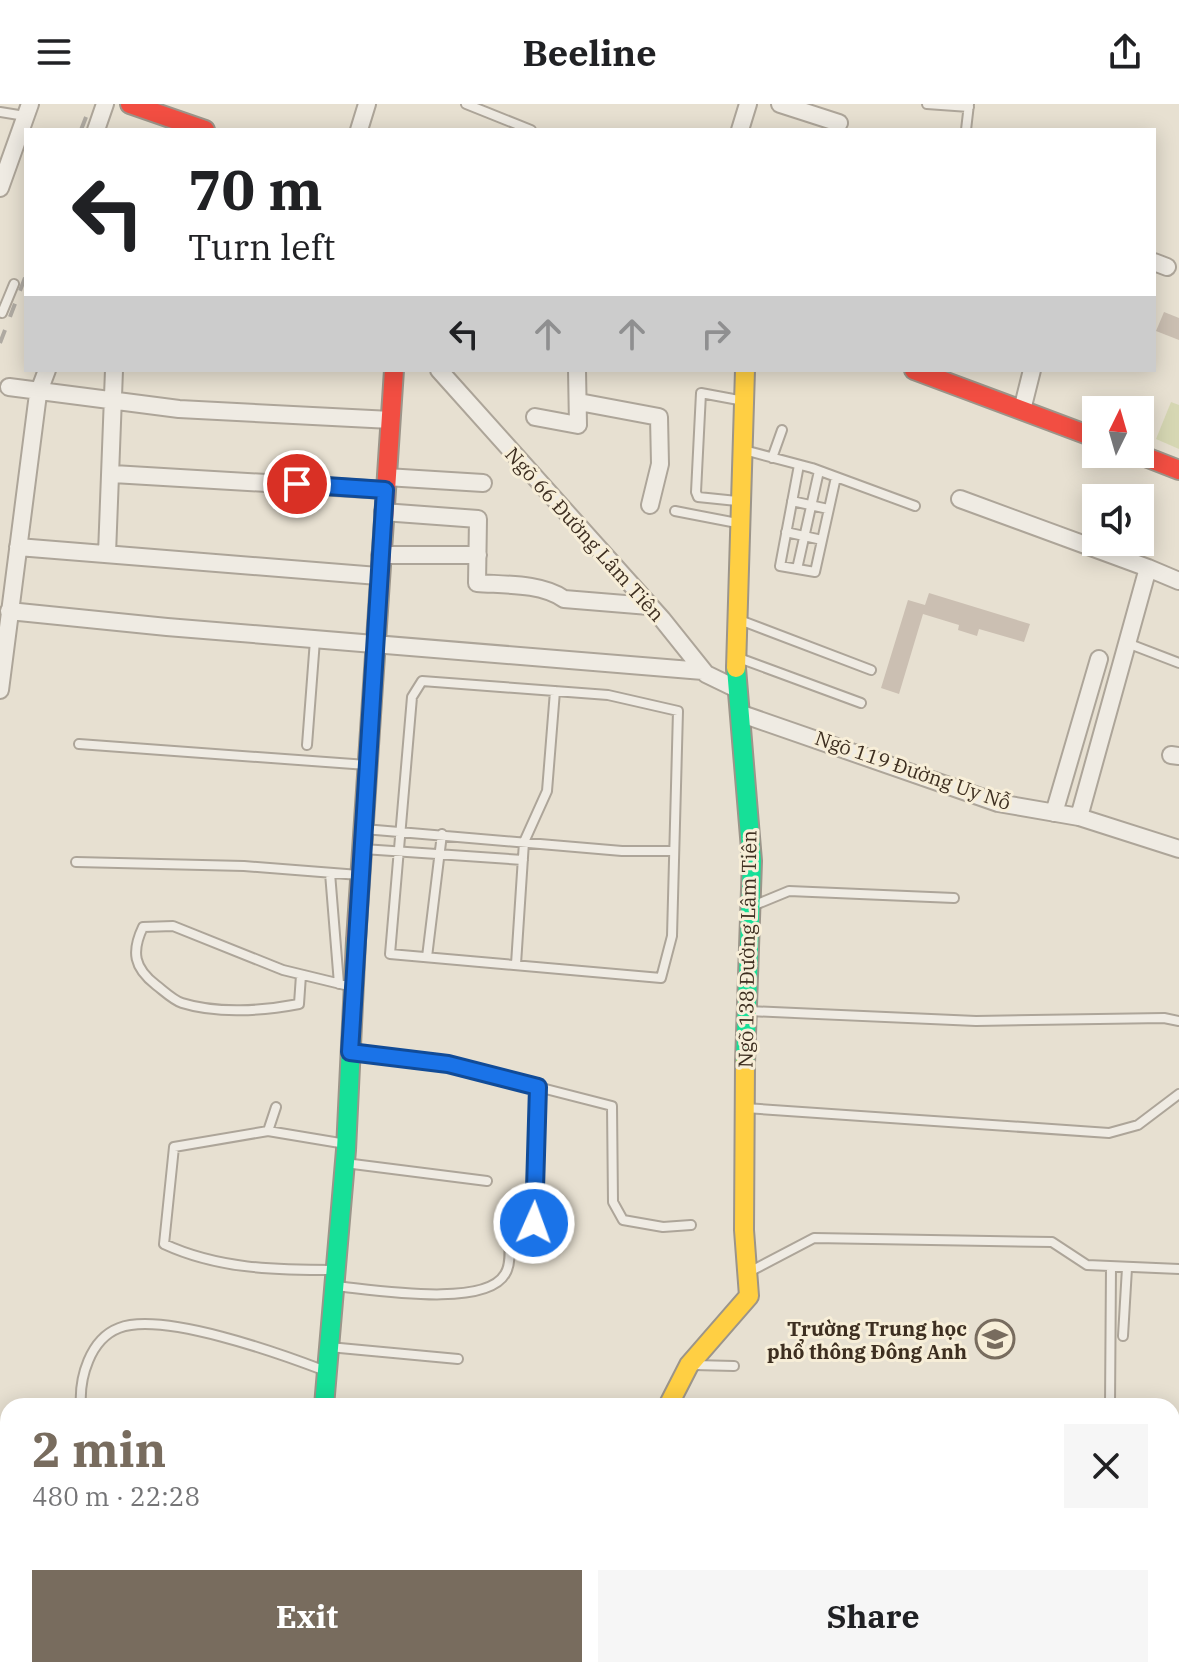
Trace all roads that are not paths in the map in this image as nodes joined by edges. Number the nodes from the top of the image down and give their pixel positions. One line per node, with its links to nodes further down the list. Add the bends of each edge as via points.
1 (105, 104): 12 (street)
2 (130, 104): 13 (street)
3 (367, 104): 14 (street)
4 (466, 104): 15 (lane)
5 (748, 104): 16 (street)
6 (780, 104): 11 (street)
7 (927, 104): 8 (lane)
8 (969, 106): 17 (lane)
9 (28, 110): 10 (lane); 18 (street)
10 (0, 112)
11 (839, 123)
12 (97, 128)
13 (199, 128)
14 (360, 128)
15 (526, 128)
16 (741, 128)
17 (966, 128)
18 (0, 188)
19 (14, 284): 20 (lane)
20 (1, 314)
21 (46, 372): 30 (street)
22 (114, 372): 32 (street)
23 (394, 372): 36 (street)
24 (441, 372): 70 (street, Ngõ 66 Đường Lâm Tiên)
25 (576, 372): 33 (street)
26 (745, 372): 31 (street, Ngõ 138 Đường Lâm Tiên)
27 (1032, 372): 34 (street)
28 (933, 373): 34 (street)
29 (9, 387): 30 (street)
30 (38, 394): 32 (street); 62 (street)
31 (744, 401): 39 (street, Ngõ 138 Đường Lâm Tiên); 51 (lane, via 701,393 696,492 698,497)
32 (113, 402): 36 (street); 45 (street)
33 (579, 402): 35 (street, via 578,425); 53 (street, via 659,417 660,464)
34 (1022, 410): 38 (street)
35 (535, 417)
36 (391, 420): 48 (street)
37 (782, 430): 40 (lane)
38 (1082, 433)
39 (743, 450): 40 (lane); 51 (street, Ngõ 138 Đường Lâm Tiên)
40 (772, 458): 42 (lane)
41 (1154, 460): 43 (street)
42 (799, 465): 44 (lane); 50 (lane)
43 (1179, 470)
44 (819, 471): 46 (lane); 52 (lane)
45 (113, 474): 48 (street); 63 (street)
46 (836, 477): 54 (lane); 55 (lane)
47 (483, 483): 48 (street)
48 (385, 484): 57 (street)
49 (960, 499): 66 (street)
50 (792, 501): 52 (lane); 59 (lane)
51 (742, 502): 58 (street, Ngõ 138 Đường Lâm Tiên)
52 (811, 504): 55 (lane); 60 (lane)
53 (650, 505)
54 (915, 506)
55 (828, 509): 61 (lane)
56 (675, 511): 58 (lane)
57 (383, 512): 64 (street); 65 (street, via 478,519)
58 (741, 524): 72 (street, Ngõ 138 Đường Lâm Tiên)
59 (786, 532): 60 (lane); 67 (lane, via 780,566)
60 (804, 536): 61 (lane); 67 (lane)
61 (822, 540): 67 (lane, via 815,572)
62 (18, 547): 63 (street); 71 (street)
63 (107, 554): 68 (street)
64 (380, 555): 65 (street); 68 (street)
65 (478, 555): 70 (street, via 477,583 555,593 564,599)
66 (1148, 568): 69 (street); 74 (street)
67 (797, 569)
68 (378, 576): 75 (street)
69 (1179, 581)
70 (649, 606): 80 (street, Ngõ 66 Đường Lâm Tiên)
71 (9, 611): 73 (street); 82 (street)
72 (736, 619): 76 (street, Ngõ 138 Đường Lâm Tiên); 79 (lane)
73 (315, 640): 75 (street); 87 (lane)
74 (1126, 643): 78 (lane); 90 (street)
75 (376, 644): 80 (street); 88 (street)
76 (735, 656): 81 (street, Ngõ 138 Đường Lâm Tiên); 84 (lane)
77 (1099, 659): 89 (street)
78 (1179, 663)
79 (871, 670)
80 (703, 671): 81 (street, Ngõ 66 Đường Lâm Tiên)
81 (737, 689): 85 (street, Ngõ 138 Đường Lâm Tiên)
82 (0, 690)
83 (555, 691): 92 (lane, via 422,681 412,697); 94 (lane, via 547,791); 98 (lane, via 608,695 678,711)
84 (861, 703)
85 (739, 713): 89 (street, Ngõ 119 Đường Uy Nỗ, via 998,803); 105 (street, Ngõ 138 Đường Lâm Tiên, via 752,861)
86 (79, 744): 88 (lane)
87 (307, 745)
88 (367, 765): 91 (street)
89 (1054, 813): 90 (street, Ngõ 119 Đường Uy Nỗ)
90 (1079, 817): 96 (street, Ngõ 119 Đường Uy Nỗ)
91 (363, 829): 92 (lane); 95 (street)
92 (400, 831): 93 (lane); 97 (lane)
93 (442, 834): 94 (lane); 99 (lane)
94 (524, 842): 98 (lane); 100 (lane)
95 (362, 849): 97 (lane); 103 (street)
96 (1179, 849)
97 (398, 851): 99 (lane); 106 (lane, via 390,954)
98 (674, 851): 107 (lane, via 672,936 661,978)
99 (440, 853): 100 (lane); 106 (lane)
100 (523, 860): 107 (lane)
101 (76, 862): 102 (lane)
102 (330, 873): 103 (lane); 109 (lane)
103 (360, 875): 109 (street)
104 (954, 898): 105 (lane, via 789,891)
105 (750, 907): 110 (street, Ngõ 138 Đường Lâm Tiên)
106 (427, 957): 107 (lane)
107 (516, 964)
108 (301, 975): 108 (lane, via 173,926 143,927 133,947 140,973 179,1003 258,1009 299,1004); 109 (lane)
109 (346, 986): 112 (street)
110 (747, 1011): 111 (lane, via 976,1021); 116 (street, Ngõ 138 Đường Lâm Tiên)
111 (1179, 1021)
112 (350, 1052): 113 (lane, via 448,1064); 118 (street)
113 (538, 1087): 120 (lane); 121 (lane, via 612,1106 613,1202 623,1220 663,1227)
114 (1179, 1094): 116 (lane, via 1138,1125 1109,1133)
115 (276, 1107): 117 (lane)
116 (744, 1108): 126 (street, Ngõ 138 Đường Lâm Tiên)
117 (268, 1131): 118 (lane); 127 (lane, via 174,1147 164,1244 196,1259)
118 (345, 1154): 119 (lane); 127 (street)
119 (487, 1181)
120 (534, 1223)
121 (691, 1225)
122 (509, 1231): 127 (lane, via 507,1269 490,1286 444,1295)
123 (1111, 1267): 124 (lane); 126 (lane, via 1087,1265 1052,1242 814,1238); 137 (lane)
124 (1127, 1268): 125 (lane); 128 (lane)
125 (1179, 1269)
126 (747, 1273): 131 (street, Ngõ 138 Đường Lâm Tiên, via 749,1296)
127 (335, 1278): 129 (street)
128 (1123, 1336)
129 (329, 1347): 130 (lane); 133 (street)
130 (458, 1359)
131 (689, 1365): 132 (lane); 136 (street, Ngõ 138 Đường Lâm Tiên)
132 (734, 1366)
133 (327, 1371): 134 (lane, via 245,1341 158,1326 120,1328 88,1361); 135 (street)
134 (80, 1398)
135 (325, 1398)
136 (672, 1398)
137 (1110, 1398)

